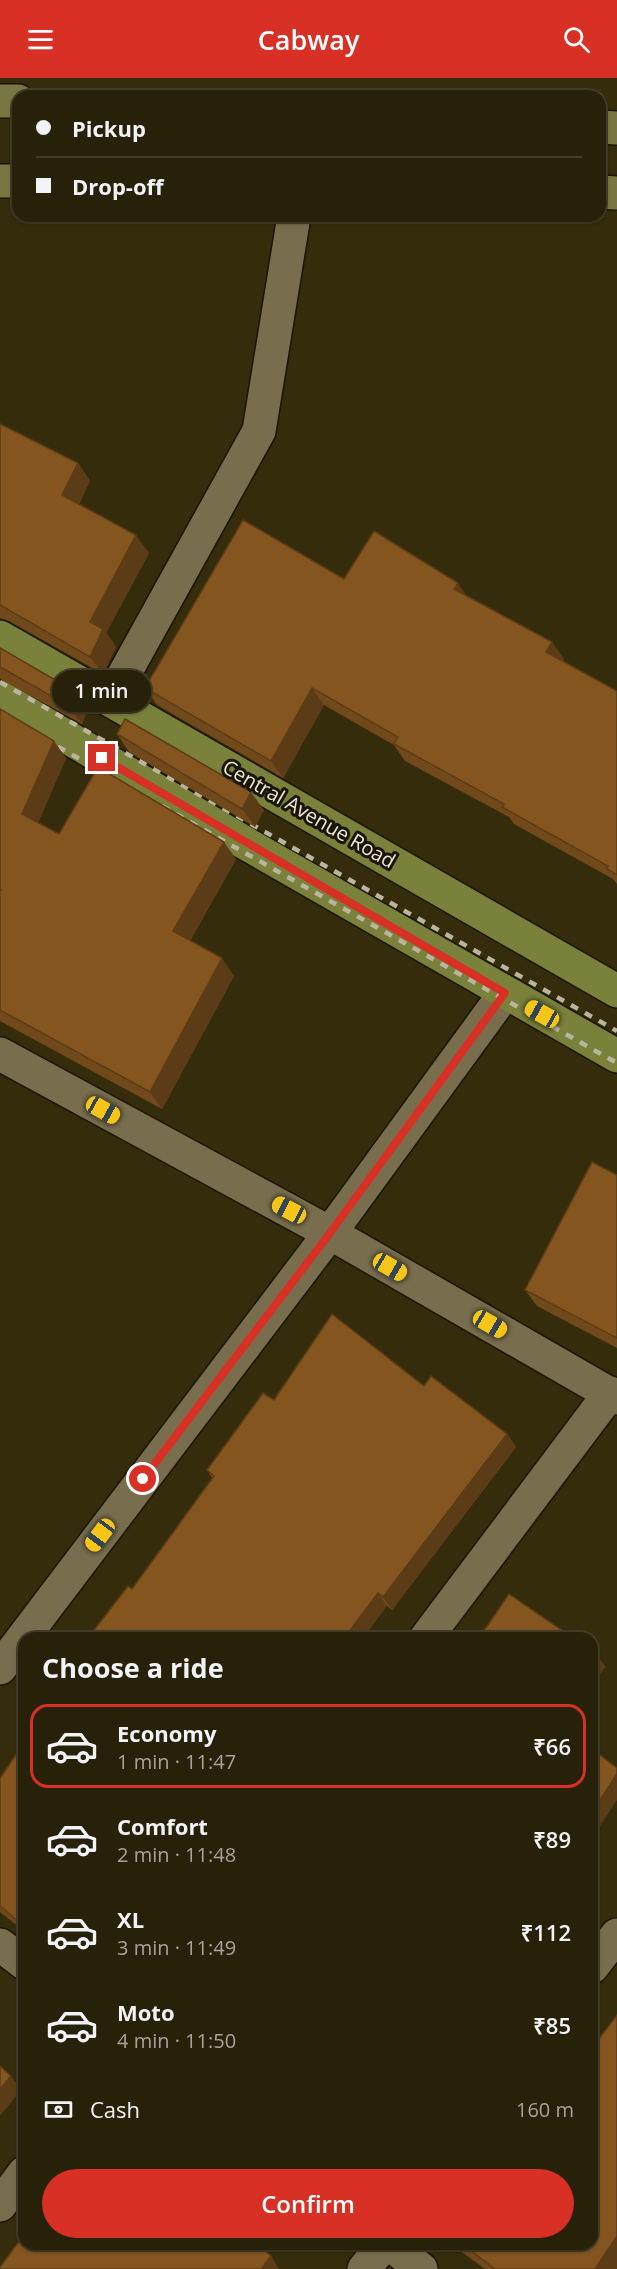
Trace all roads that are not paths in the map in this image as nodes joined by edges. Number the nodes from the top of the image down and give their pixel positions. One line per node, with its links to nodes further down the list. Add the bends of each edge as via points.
1 (293, 222): 4 (street, via 259,430)
2 (0, 637): 4 (main road, Central Avenue Road)
3 (0, 697): 6 (main road)
4 (110, 700): 5 (main road, Central Avenue Road)
5 (617, 991)
6 (505, 993): 8 (main road); 9 (street)
7 (0, 1054): 9 (street)
8 (617, 1056)
9 (330, 1233): 10 (street); 11 (street)
10 (613, 1395): 12 (street)
11 (27, 1632)
12 (431, 1632)
13 (18, 1644): 14 (street)
14 (0, 1668)
15 (617, 1935): 18 (street)
16 (0, 1945): 17 (street)
17 (18, 1958)
18 (598, 1959)
19 (18, 2181): 20 (street)
20 (0, 2205)
21 (379, 2250): 23 (street)
22 (397, 2250): 24 (street)
23 (364, 2269)
24 (420, 2269)

